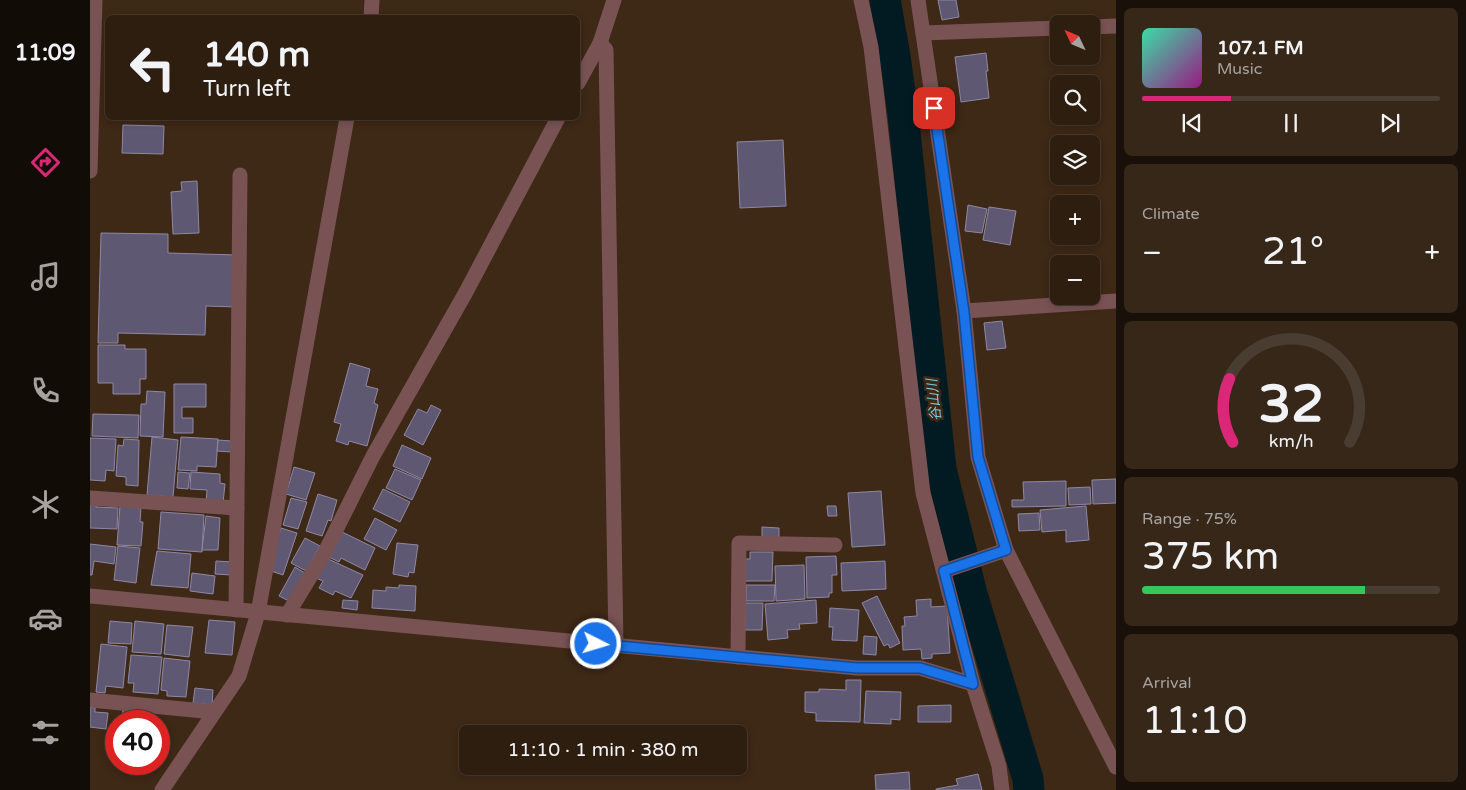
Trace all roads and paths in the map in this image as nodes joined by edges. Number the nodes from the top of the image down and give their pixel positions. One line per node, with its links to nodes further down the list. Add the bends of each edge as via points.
1 (96, 0): 12 (street)
2 (372, 0): 6 (street)
3 (614, 0): 11 (street)
4 (862, 0): 24 (street, via 872,57 923,493)
5 (918, 0): 10 (street)
6 (371, 15)
7 (1116, 26): 8 (street)
8 (1100, 27)
9 (1050, 28): 10 (street)
10 (923, 34): 19 (street)
11 (600, 43): 13 (street); 29 (street, via 606,50)
12 (92, 56): 16 (street)
13 (580, 79)
14 (347, 120): 27 (street)
15 (557, 120): 28 (street, via 466,292 373,456 324,554)
16 (90, 171)
17 (240, 175): 21 (street)
18 (1116, 301): 19 (street)
19 (964, 312): 23 (street, via 978,457)
20 (90, 498): 21 (street)
21 (236, 508): 26 (street)
22 (835, 545): 30 (street, via 739,543)
23 (1006, 550): 24 (street); 34 (street)
24 (944, 570): 31 (street)
25 (90, 596): 26 (street)
26 (236, 610): 27 (street)
27 (258, 612): 28 (street); 33 (street, via 239,676)
28 (286, 615): 29 (street)
29 (616, 646): 30 (street)
30 (738, 657): 31 (street, via 857,668 920,668)
31 (973, 684): 36 (street)
32 (90, 700): 33 (street)
33 (214, 712): 35 (street)
34 (1116, 767)
35 (162, 790)
36 (1002, 790)

